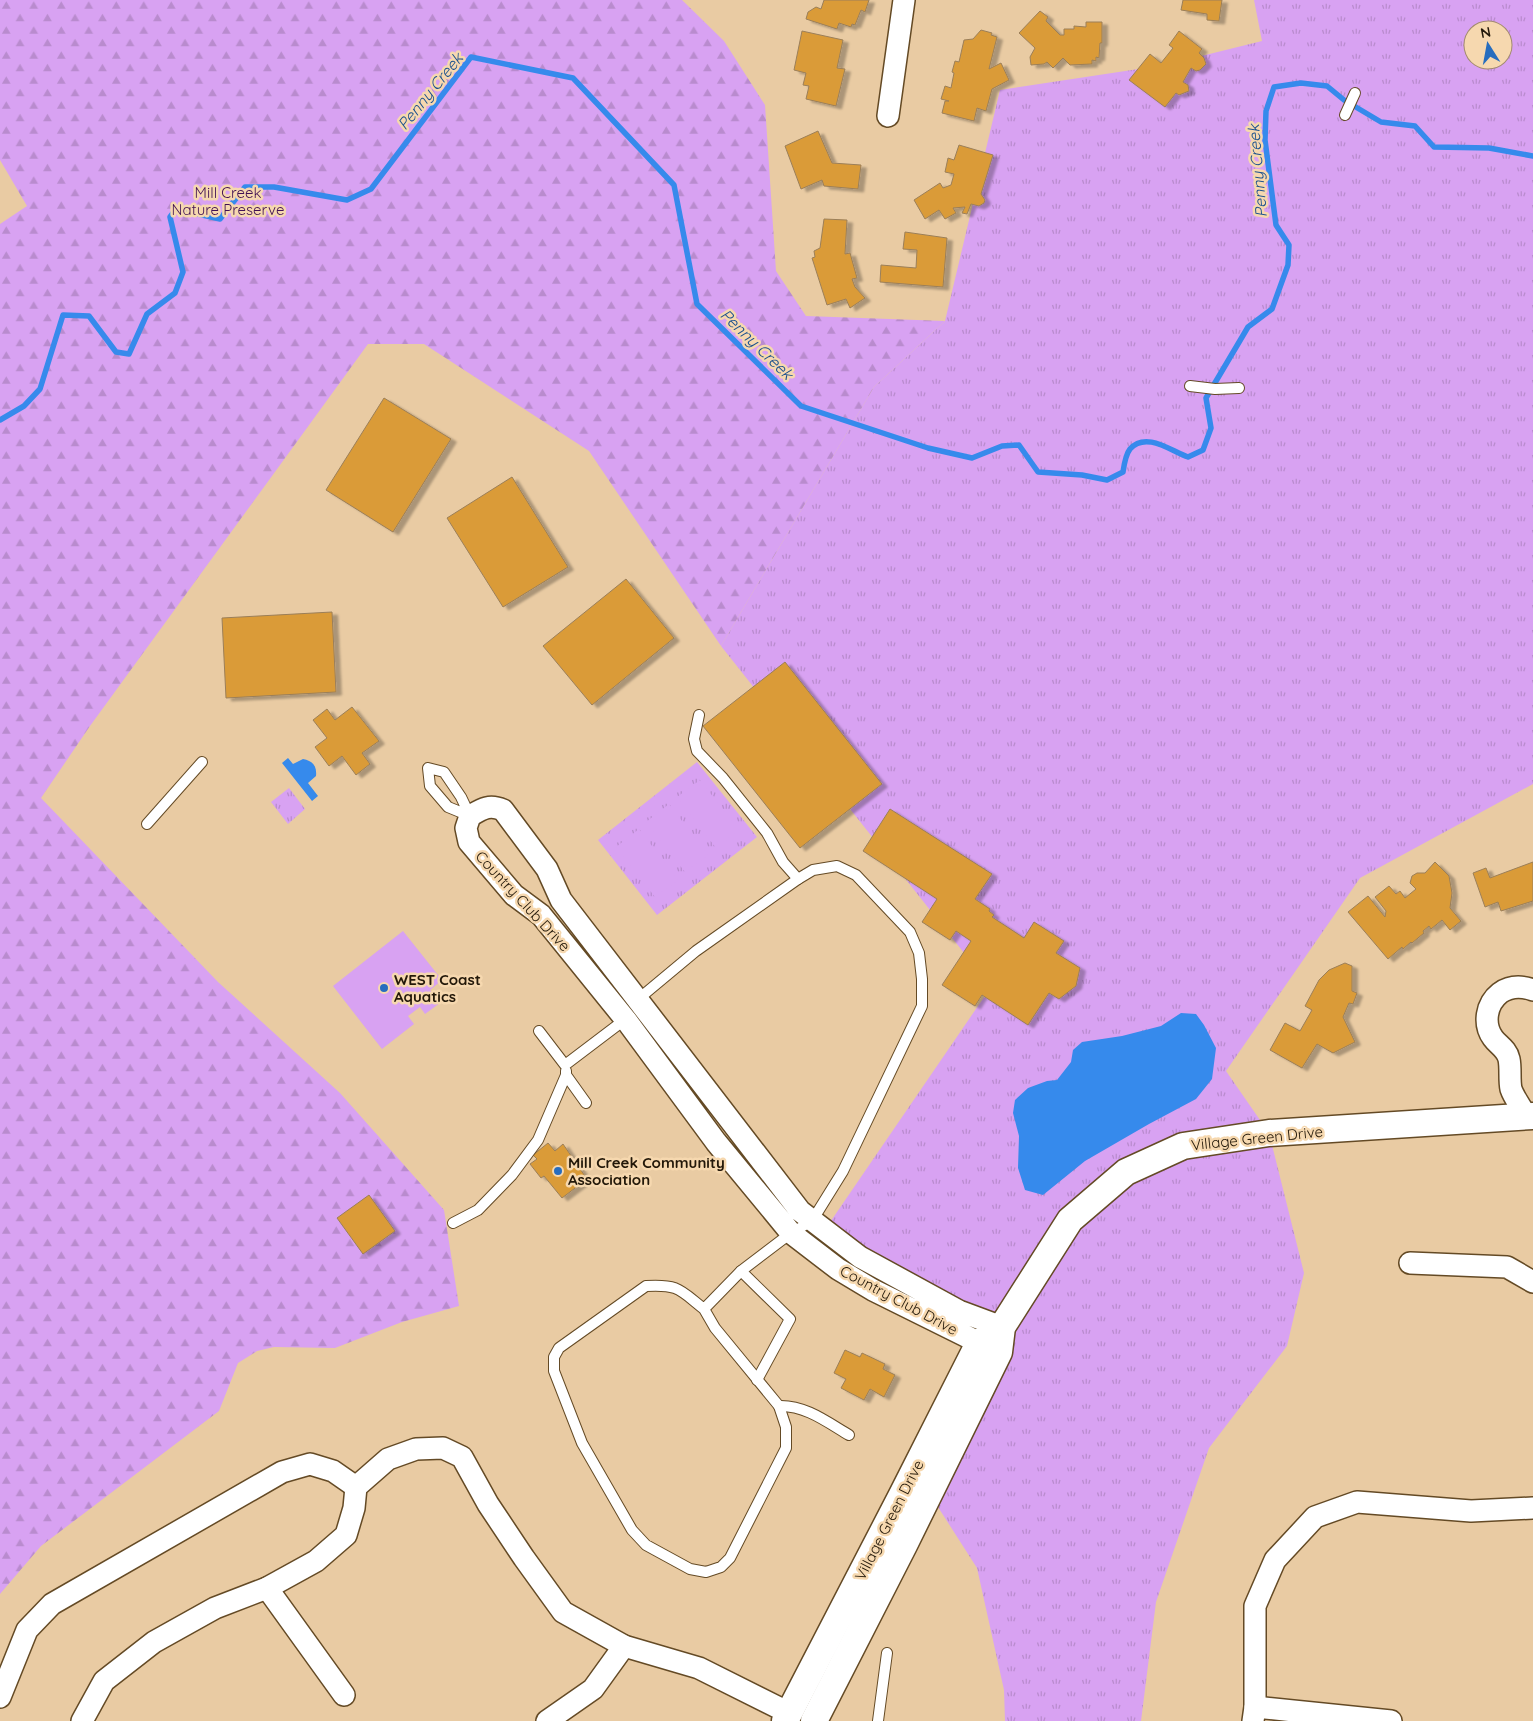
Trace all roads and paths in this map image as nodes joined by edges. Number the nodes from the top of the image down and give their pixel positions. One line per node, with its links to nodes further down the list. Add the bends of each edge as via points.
1 (904, 0): 4 (street)
2 (1355, 93): 3 (lane)
3 (1345, 114)
4 (888, 116)
5 (1190, 386): 6 (lane)
6 (1239, 388)
7 (699, 715): 11 (lane, via 694,739 697,751 767,833 783,862)
8 (202, 762): 10 (lane)
9 (470, 816): 9 (lane, via 444,772 428,768 430,786 448,807); 13 (street, Country Club Drive, via 495,806 503,810 548,869 561,900); 14 (street, Country Club Drive, via 466,828 469,842 514,895 541,915)
10 (147, 824)
11 (798, 879): 13 (lane, via 696,951); 19 (lane, via 813,870 837,866 856,875 910,932 919,952 922,979 922,1006 842,1171)
12 (1533, 990): 18 (street, via 1519,987 1506,990 1491,1004 1487,1018 1493,1038 1509,1058 1511,1090)
13 (637, 1000): 14 (lane); 19 (street, Country Club Drive, via 800,1211)
14 (626, 1020): 16 (lane); 21 (street, Country Club Drive, via 716,1142)
15 (539, 1031): 16 (lane)
16 (566, 1070): 17 (lane); 20 (lane, via 538,1140 512,1175 478,1210)
17 (586, 1102)
18 (1531, 1109): 26 (street, Village Green Drive, via 1269,1133 1183,1146 1126,1172 1070,1220)
19 (812, 1221): 21 (lane); 26 (street, Country Club Drive, via 860,1257 960,1311)
20 (453, 1223)
21 (791, 1233): 23 (lane); 26 (street, Country Club Drive, via 838,1269 873,1290)
22 (1410, 1263): 24 (street, via 1507,1267)
23 (741, 1271): 25 (lane); 27 (lane, via 790,1319)
24 (1533, 1282)
25 (704, 1310): 27 (lane); 28 (lane, via 677,1287 646,1286 559,1348 554,1357 554,1371 582,1443 632,1530 646,1545 690,1569 706,1572 721,1567 730,1558 786,1448 786,1427)
26 (993, 1341): 38 (street, Village Green Drive, via 904,1493)
27 (757, 1380): 28 (lane)
28 (779, 1406): 29 (lane, via 808,1411)
29 (849, 1435)
30 (356, 1487): 32 (street, via 346,1535 316,1561); 33 (street, via 388,1459 416,1449 443,1448 462,1457 488,1504 563,1612); 36 (street, via 332,1471 310,1464 282,1472 52,1604 27,1630)
31 (1533, 1508): 37 (street, via 1471,1511 1357,1502 1315,1517 1275,1560 1254,1606)
32 (267, 1588): 35 (street); 40 (street, via 214,1608 154,1642 104,1680)
33 (624, 1646): 38 (street, via 699,1668); 39 (street, via 593,1689)
34 (887, 1654): 41 (lane)
35 (344, 1695)
36 (0, 1697)
37 (1254, 1714): 42 (street)
38 (800, 1718)
39 (552, 1720)
40 (82, 1721)
41 (878, 1721)
42 (1391, 1721)

